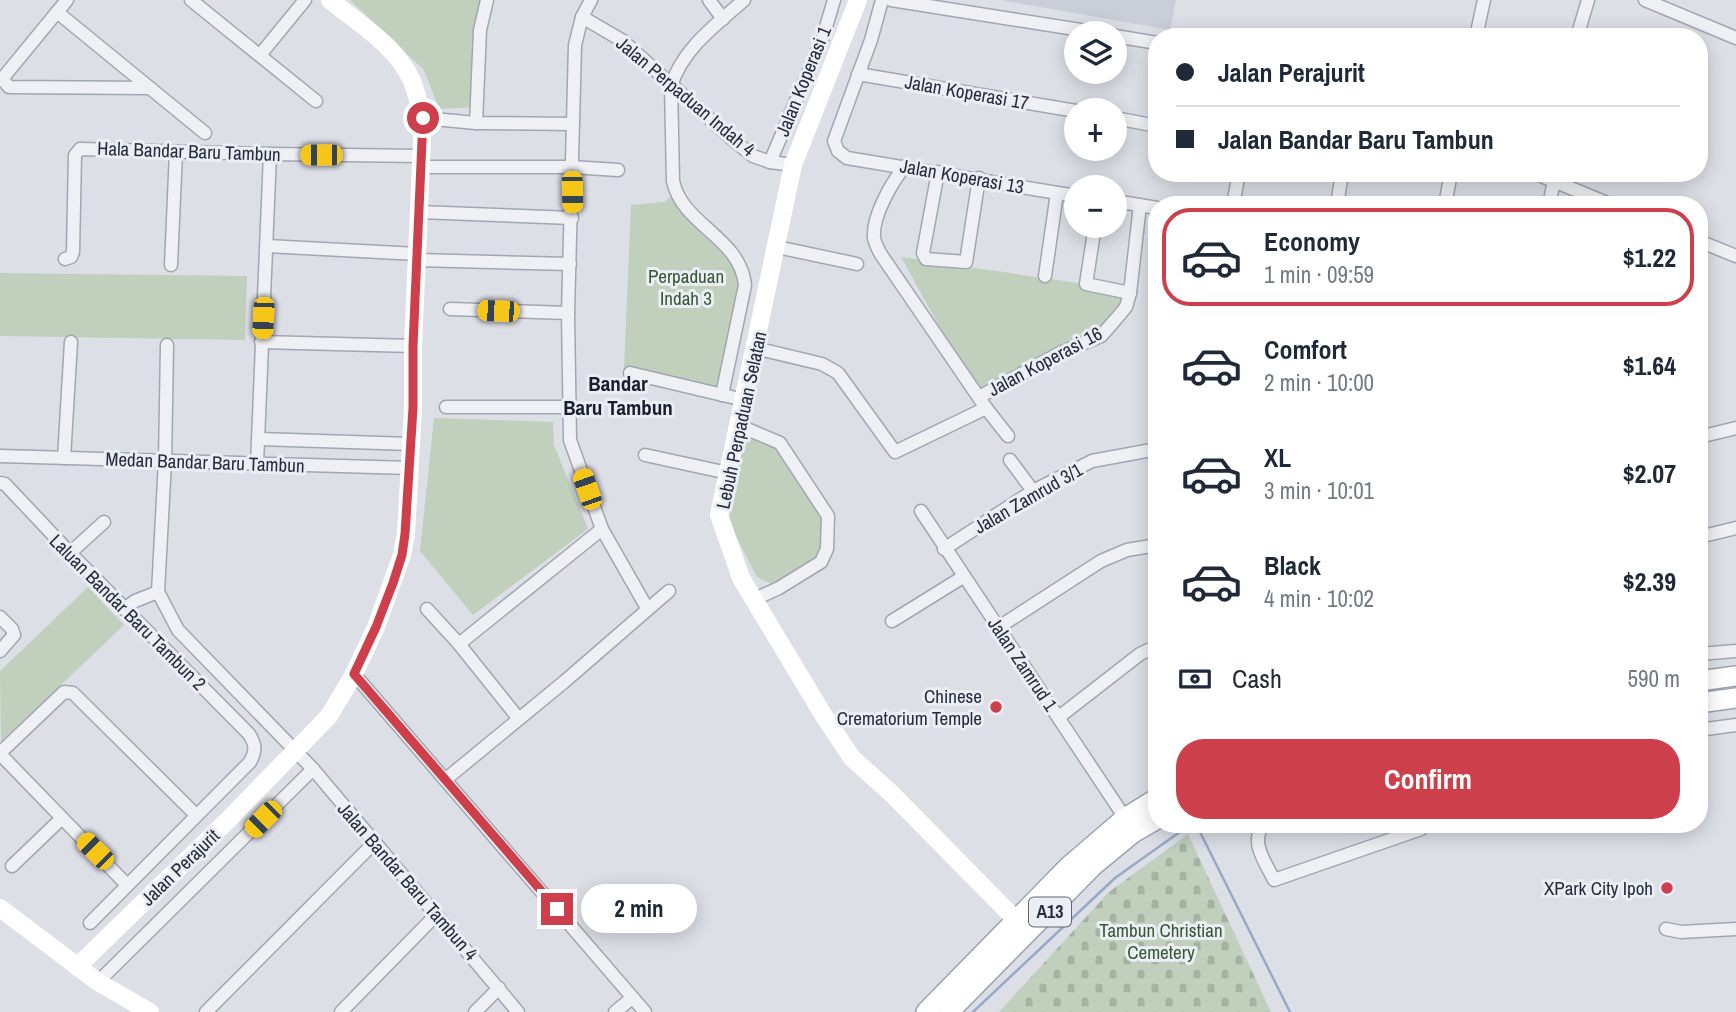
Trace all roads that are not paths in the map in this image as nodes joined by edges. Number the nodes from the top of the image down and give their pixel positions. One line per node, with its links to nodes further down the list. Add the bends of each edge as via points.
1 (67, 0): 16 (street)
2 (191, 0): 25 (street)
3 (305, 0): 25 (street)
4 (330, 0): 31 (street, Jalan Perajurit, via 401,61)
5 (487, 0): 33 (street, via 480,30)
6 (591, 0): 17 (street)
7 (709, 0): 18 (street)
8 (744, 0): 18 (street)
9 (834, 0): 40 (street, Jalan Koperasi 1, via 822,40)
10 (858, 0): 41 (street, Lebuh Perpaduan Selatan)
11 (882, 0): 26 (street)
12 (891, 0): 19 (street)
13 (1484, 0): 20 (street)
14 (1588, 0): 21 (street)
15 (1645, 0): 23 (street)
16 (57, 12): 28 (street); 28 (street, via 2,79 9,87)
17 (582, 18): 27 (street, Jalan Perpaduan Indah 4, via 623,41); 34 (street, via 575,45)
18 (723, 19): 27 (street, via 687,53)
19 (1064, 27)
20 (1478, 28)
21 (1580, 28)
22 (1127, 38): 24 (street)
23 (1736, 38)
24 (1148, 42)
25 (260, 55): 29 (street)
26 (858, 74): 30 (street, Jalan Koperasi 17); 42 (street, Jalan Koperasi 13, via 834,141 838,151 847,158)
27 (671, 86): 40 (street, Jalan Perpaduan Indah 4, via 733,141); 76 (street, via 676,194 727,245 744,271)
28 (150, 88): 36 (street)
29 (316, 101)
30 (1064, 109)
31 (423, 118): 33 (street); 39 (street, Jalan Perajurit)
32 (1127, 120): 35 (street)
33 (476, 122): 34 (street)
34 (573, 124): 43 (street)
35 (1148, 124)
36 (205, 133)
37 (176, 152): 38 (street, Hala Bandar Baru Tambun); 62 (street, Hala Bandar Baru Tambun, via 77,150 73,252); 65 (street)
38 (270, 154): 39 (street, Hala Bandar Baru Tambun); 58 (street)
39 (421, 161): 43 (street, Hala Bandar Baru Tambun); 54 (street, Jalan Perajurit)
40 (770, 162): 41 (street, Jalan Perpaduan Indah 4)
41 (793, 165): 59 (street, Lebuh Perpaduan Selatan)
42 (905, 166): 45 (street, Jalan Koperasi 13); 78 (street, via 891,183 874,238)
43 (571, 167): 44 (street, Hala Bandar Baru Tambun); 55 (street)
44 (618, 170)
45 (938, 172): 46 (street, Jalan Koperasi 13); 46 (street, via 923,253 926,259 965,262)
46 (979, 178): 48 (street, Jalan Koperasi 13)
47 (1555, 182): 50 (street)
48 (1057, 193): 49 (street, Jalan Koperasi 13); 66 (street)
49 (1064, 194)
50 (1590, 196)
51 (1127, 203): 52 (street)
52 (1140, 205): 53 (street); 67 (street, Jalan Koperasi 16)
53 (1148, 206)
54 (419, 212): 55 (street); 61 (street, Jalan Perajurit)
55 (572, 218): 63 (street)
56 (1093, 238): 67 (street, via 1086,284)
57 (1708, 245): 60 (street)
58 (267, 246): 61 (street); 71 (street)
59 (777, 247): 64 (street); 74 (street, Lebuh Perpaduan Selatan)
60 (1736, 256)
61 (417, 257): 63 (street); 73 (street, Jalan Perajurit)
62 (65, 259)
63 (570, 264): 69 (street)
64 (857, 264)
65 (171, 265)
66 (1045, 276)
67 (1130, 293): 78 (street, Jalan Koperasi 16, via 1126,307 1101,336 1060,354)
68 (450, 309): 69 (street)
69 (568, 313): 80 (street)
70 (71, 342): 90 (street)
71 (261, 342): 73 (street); 85 (street)
72 (167, 345): 92 (street)
73 (413, 346): 86 (street, Jalan Perajurit)
74 (755, 348): 77 (street, Lebuh Perpaduan Selatan); 78 (street, Jalan Koperasi 16, via 822,364 838,373 895,452)
75 (630, 373): 76 (street)
76 (722, 395): 77 (street)
77 (744, 400): 81 (street, Lebuh Perpaduan Selatan)
78 (982, 402): 84 (street)
79 (446, 407): 80 (street)
80 (569, 407): 101 (street, via 570,440)
81 (740, 426): 95 (street, Lebuh Perpaduan Selatan); 109 (street, via 780,443 828,516 827,550 821,562)
82 (1736, 428): 83 (street)
83 (1708, 435)
84 (1008, 436)
85 (258, 439): 86 (street); 93 (street)
86 (411, 444): 94 (street, Jalan Perajurit)
87 (1148, 451): 97 (street, Jalan Zamrud 3/1, via 1092,461)
88 (0, 456): 90 (street, Medan Bandar Baru Tambun)
89 (645, 456): 95 (street)
90 (64, 458): 92 (street, Medan Bandar Baru Tambun)
91 (1010, 460): 97 (street)
92 (165, 461): 93 (street, Medan Bandar Baru Tambun); 108 (street)
93 (257, 464): 94 (street, Medan Bandar Baru Tambun)
94 (410, 468): 121 (street, Jalan Perajurit, via 402,555)
95 (728, 473): 109 (street, Lebuh Perpaduan Selatan, via 719,514 741,578)
96 (0, 483): 105 (street, Laluan Bandar Baru Tambun 2)
97 (1033, 491): 104 (street, Jalan Zamrud 3/1)
98 (921, 511): 104 (street, Jalan Zamrud 1)
99 (104, 522): 105 (street)
100 (1736, 528): 102 (street)
101 (601, 529): 110 (street); 116 (street)
102 (1708, 535)
103 (1148, 546): 115 (street, via 1101,561)
104 (944, 549): 106 (street, Jalan Zamrud 1)
105 (70, 554): 111 (street, Laluan Bandar Baru Tambun 2)
106 (963, 577): 114 (street); 115 (street, Jalan Zamrud 1)
107 (668, 591): 110 (street)
108 (159, 592): 111 (street); 130 (street, Jalan Bandar Baru Tambun 4, via 178,630)
109 (755, 599): 146 (street, Lebuh Perpaduan Selatan, via 852,758)
110 (647, 608): 127 (street)
111 (124, 609): 135 (street, Laluan Bandar Baru Tambun 2, via 255,743 250,762)
112 (427, 609): 116 (street)
113 (0, 617): 118 (street, via 14,635)
114 (892, 621)
115 (999, 627): 126 (street, Jalan Zamrud 1)
116 (459, 644): 127 (street)
117 (1148, 650): 126 (street)
118 (0, 651)
119 (1736, 651): 120 (street)
120 (1708, 653)
121 (354, 674): 130 (street, Jalan Perajurit, via 329,716); 133 (street)
122 (1736, 676): 123 (main road)
123 (1708, 680)
124 (1735, 699): 125 (main road)
125 (1708, 702)
126 (1059, 717): 137 (street, Jalan Zamrud 1)
127 (519, 719): 133 (street)
128 (1736, 725): 129 (street)
129 (1708, 729)
130 (296, 752): 132 (street, Jalan Bandar Baru Tambun 4); 150 (street, Jalan Perajurit)
131 (0, 753): 135 (street, via 64,692 73,693); 136 (street)
132 (313, 769): 141 (street, Jalan Bandar Baru Tambun 4); 151 (street)
133 (446, 779): 153 (street)
134 (1148, 804): 137 (main road, A13)
135 (196, 815): 143 (street)
136 (62, 818): 142 (street); 143 (street)
137 (1125, 818): 146 (main road, A13, via 1069,866)
138 (1148, 824): 162 (main road, A13, via 1093,866)
139 (1259, 833): 140 (street, via 1257,843 1274,880)
140 (1409, 833)
141 (375, 842): 145 (street, Jalan Bandar Baru Tambun 4); 155 (street)
142 (12, 866)
143 (127, 885): 147 (street)
144 (0, 908): 150 (street)
145 (436, 915): 152 (street, Jalan Bandar Baru Tambun 4); 156 (street)
146 (1017, 921): 161 (main road, A13)
147 (90, 923)
148 (1666, 929): 149 (street)
149 (1736, 929)
150 (77, 967): 151 (street)
151 (99, 982): 154 (street)
152 (499, 988): 157 (street); 158 (street, Jalan Bandar Baru Tambun 4)
153 (632, 998): 159 (street); 160 (street)
154 (150, 1012)
155 (206, 1012)
156 (341, 1012)
157 (475, 1012)
158 (518, 1012)
159 (615, 1012)
160 (645, 1012)
161 (926, 1012)
162 (949, 1012)

